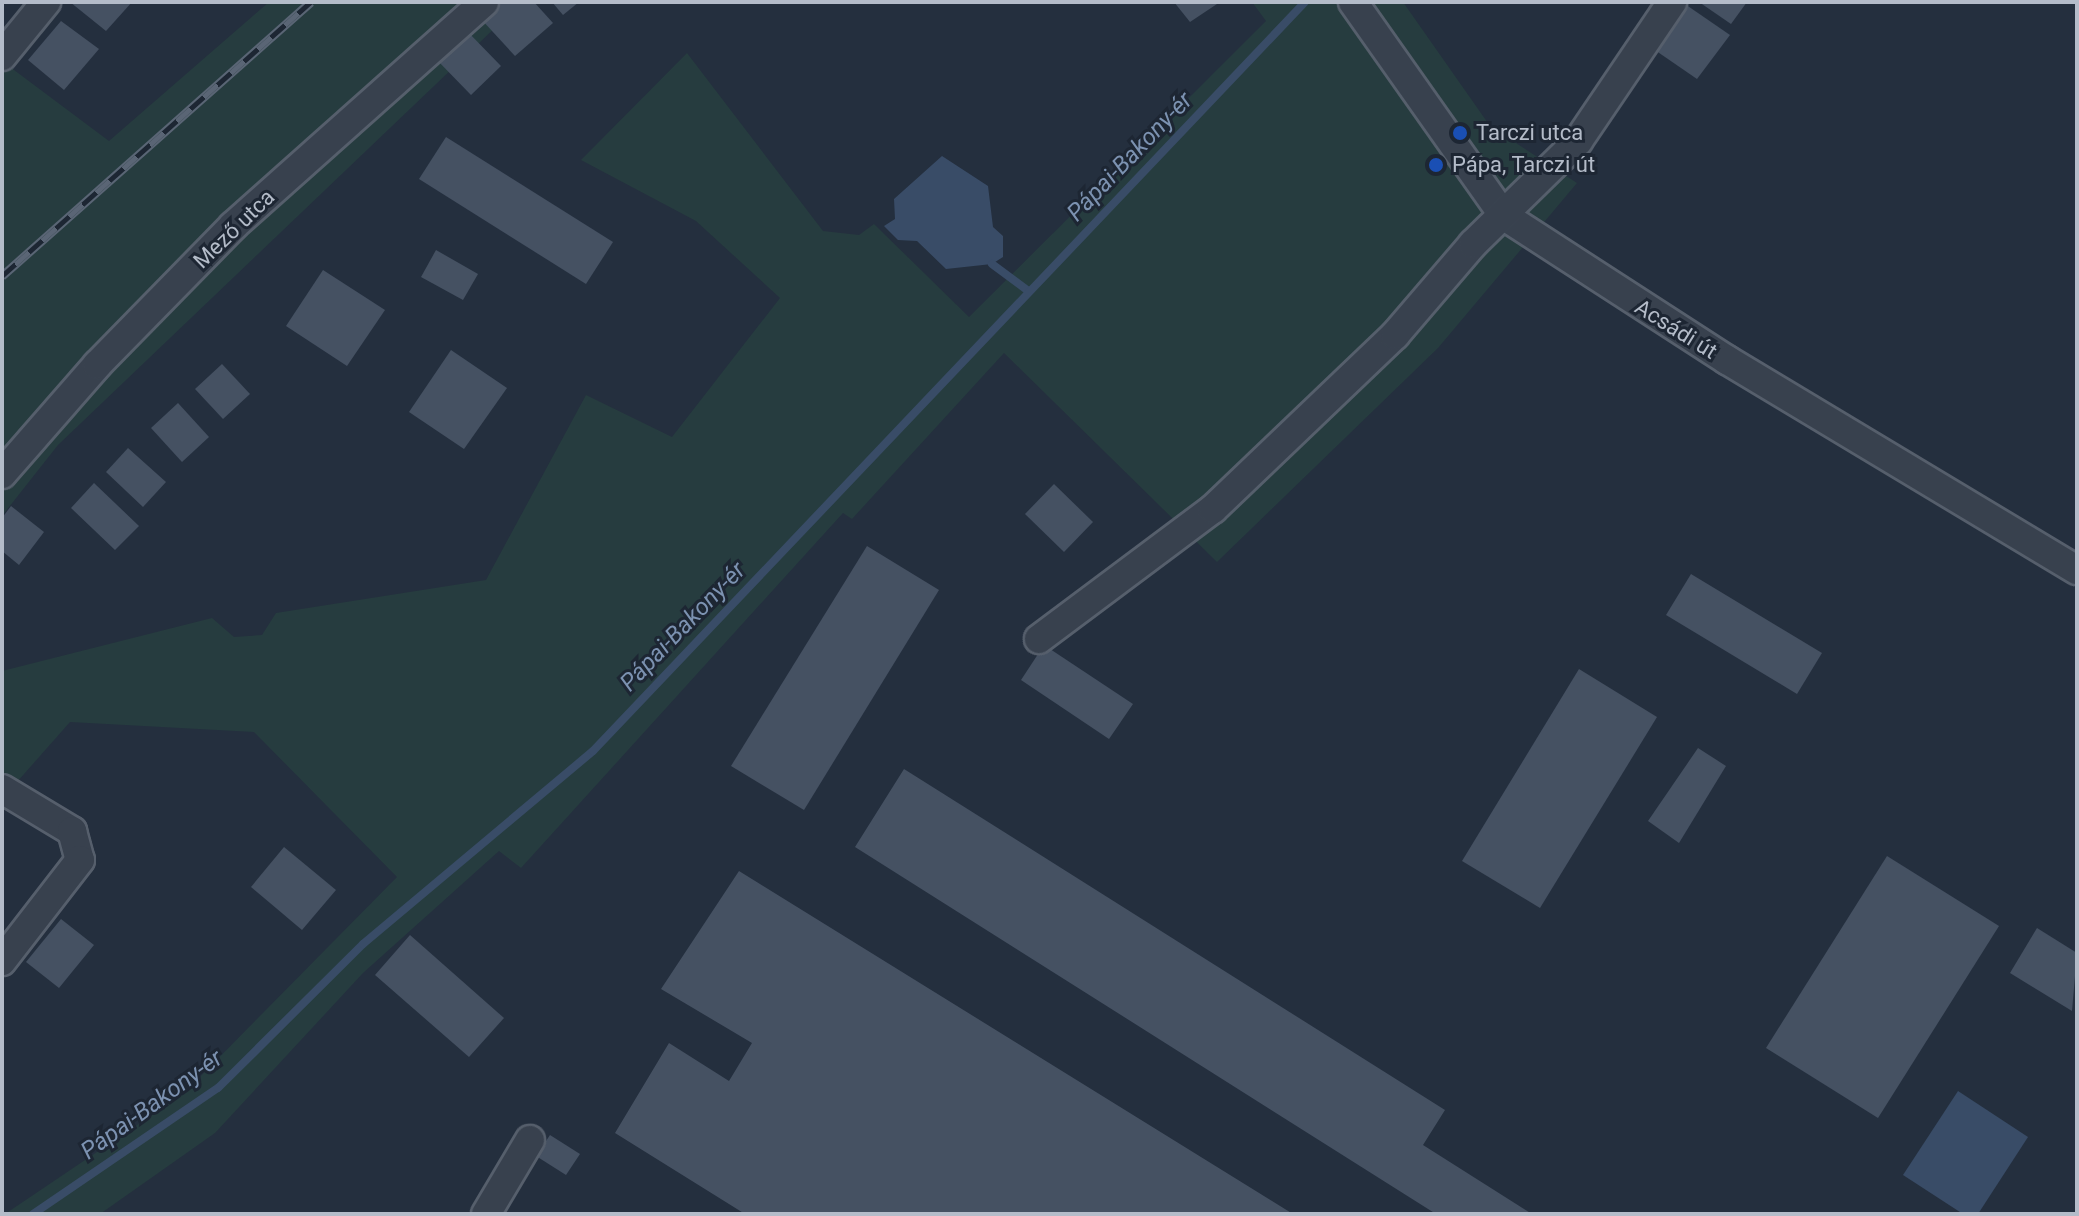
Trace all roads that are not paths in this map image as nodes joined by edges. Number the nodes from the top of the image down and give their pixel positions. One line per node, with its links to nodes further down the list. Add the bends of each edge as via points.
1 (46, 2): 5 (street)
2 (484, 2): 7 (street, Mező utca, via 233,226 97,365)
3 (1353, 2): 6 (street, Acsádi út)
4 (1672, 2): 6 (street, via 1578,141)
5 (2, 56)
6 (1503, 215): 8 (street, Acsádi út, via 1714,352); 9 (street, via 1303,426 1213,509)
7 (2, 474)
8 (2077, 570)
9 (1039, 639)
10 (2, 789): 11 (street, via 72,831 80,860)
11 (2, 961)
12 (530, 1140): 13 (street)
13 (486, 1214)

